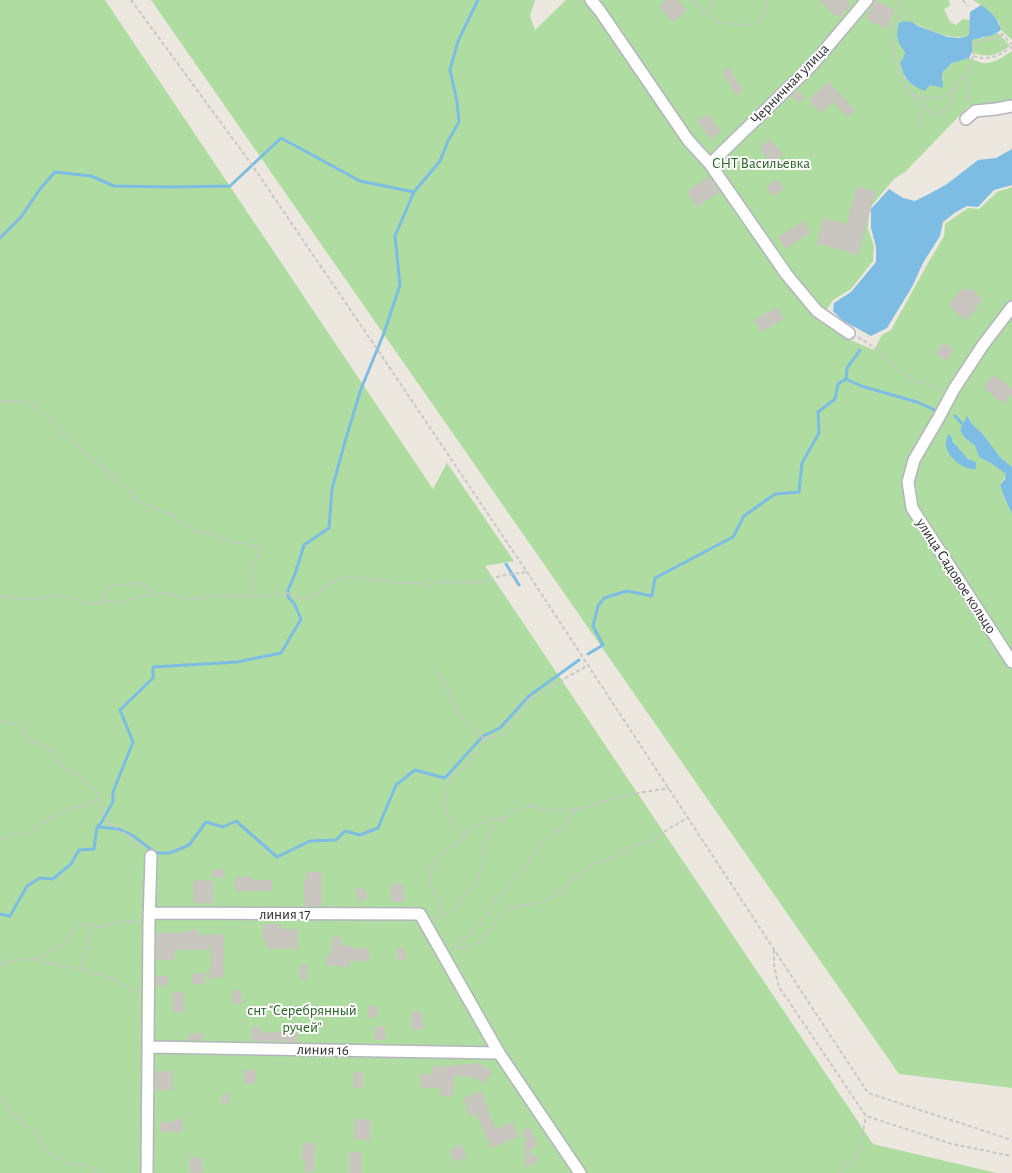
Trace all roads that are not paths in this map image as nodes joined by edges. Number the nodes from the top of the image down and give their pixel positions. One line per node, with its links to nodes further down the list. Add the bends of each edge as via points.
1 (591, 0): 5 (street, via 688,140)
2 (867, 0): 5 (street, Черничная улица, via 812,64)
3 (1012, 106): 4 (street, via 975,111)
4 (966, 118)
5 (710, 164): 7 (street, via 817,311)
6 (1012, 307): 8 (street, улица Садовое кольцо, via 952,393 914,460 908,482 912,508)
7 (849, 333)
8 (1012, 662)
9 (151, 856): 10 (street)
10 (149, 918): 11 (street); 12 (street, линия 17, via 422,919)
11 (148, 1046): 12 (street, линия 16); 13 (street)
12 (499, 1054): 14 (street)
13 (147, 1173)
14 (580, 1173)

